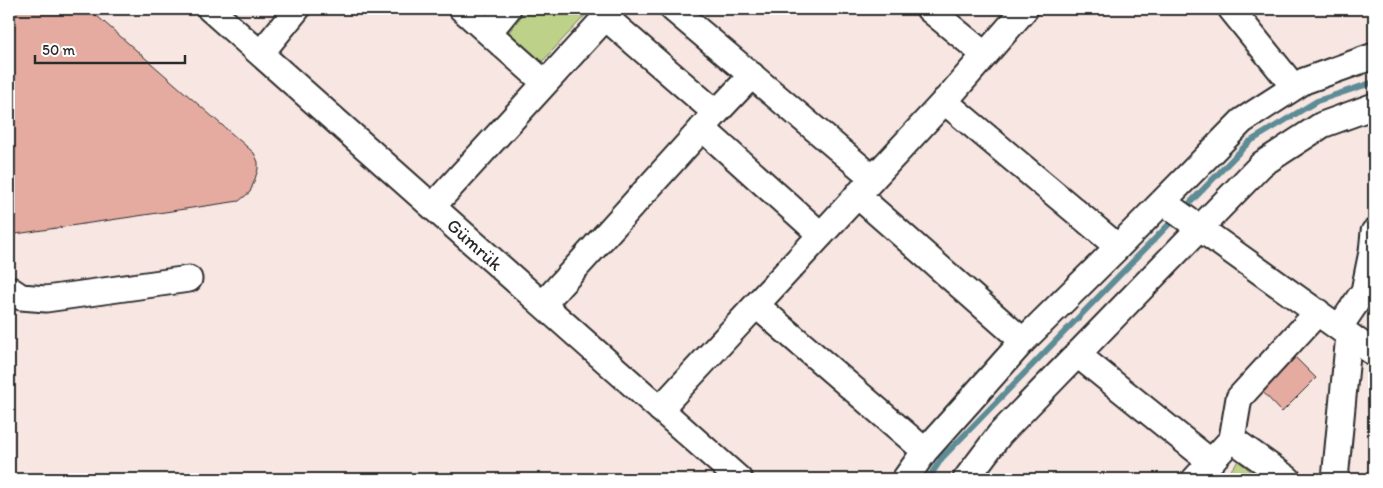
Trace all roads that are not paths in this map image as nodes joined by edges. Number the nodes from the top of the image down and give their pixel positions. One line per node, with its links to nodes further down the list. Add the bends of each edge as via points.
1 (210, 9): 11 (street, Gümrük)
2 (297, 9): 11 (street)
3 (462, 9): 10 (street)
4 (508, 9): 10 (street)
5 (673, 9): 14 (street)
6 (929, 9): 12 (street)
7 (1025, 9): 12 (street)
8 (1231, 9): 16 (street)
9 (609, 13): 15 (street); 19 (street)
10 (489, 32): 15 (street)
11 (261, 53): 21 (street, Gümrük)
12 (985, 55): 17 (street)
13 (1374, 56): 16 (street)
14 (752, 76): 19 (street); 20 (street)
15 (545, 83): 21 (street)
16 (1294, 87): 22 (street, via 1242,121)
17 (944, 101): 20 (street); 25 (street)
18 (1374, 106): 22 (street, via 1322,125)
19 (709, 121): 24 (street); 28 (street)
20 (865, 187): 24 (street); 32 (street)
21 (433, 206): 28 (street, Gümrük)
22 (1180, 214): 25 (street); 30 (street); 34 (street)
23 (1374, 232): 31 (street, via 1364,290)
24 (821, 235): 29 (street)
25 (1118, 247): 32 (street)
26 (189, 279): 27 (street, via 46,299 21,297)
27 (9, 289)
28 (543, 304): 35 (street, Gümrük)
29 (756, 305): 35 (street); 37 (street)
30 (1318, 312): 31 (street); 36 (street, via 1239,398)
31 (1344, 331): 33 (street); 43 (street)
32 (1023, 341): 37 (street)
33 (1374, 353)
34 (1078, 355): 38 (street); 41 (street, via 1000,434)
35 (660, 408): 39 (street, Gümrük)
36 (1232, 439): 38 (street); 42 (street)
37 (925, 451): 40 (street)
38 (1203, 471)
39 (739, 479)
40 (905, 479)
41 (966, 479)
42 (1288, 479)
43 (1335, 479)

